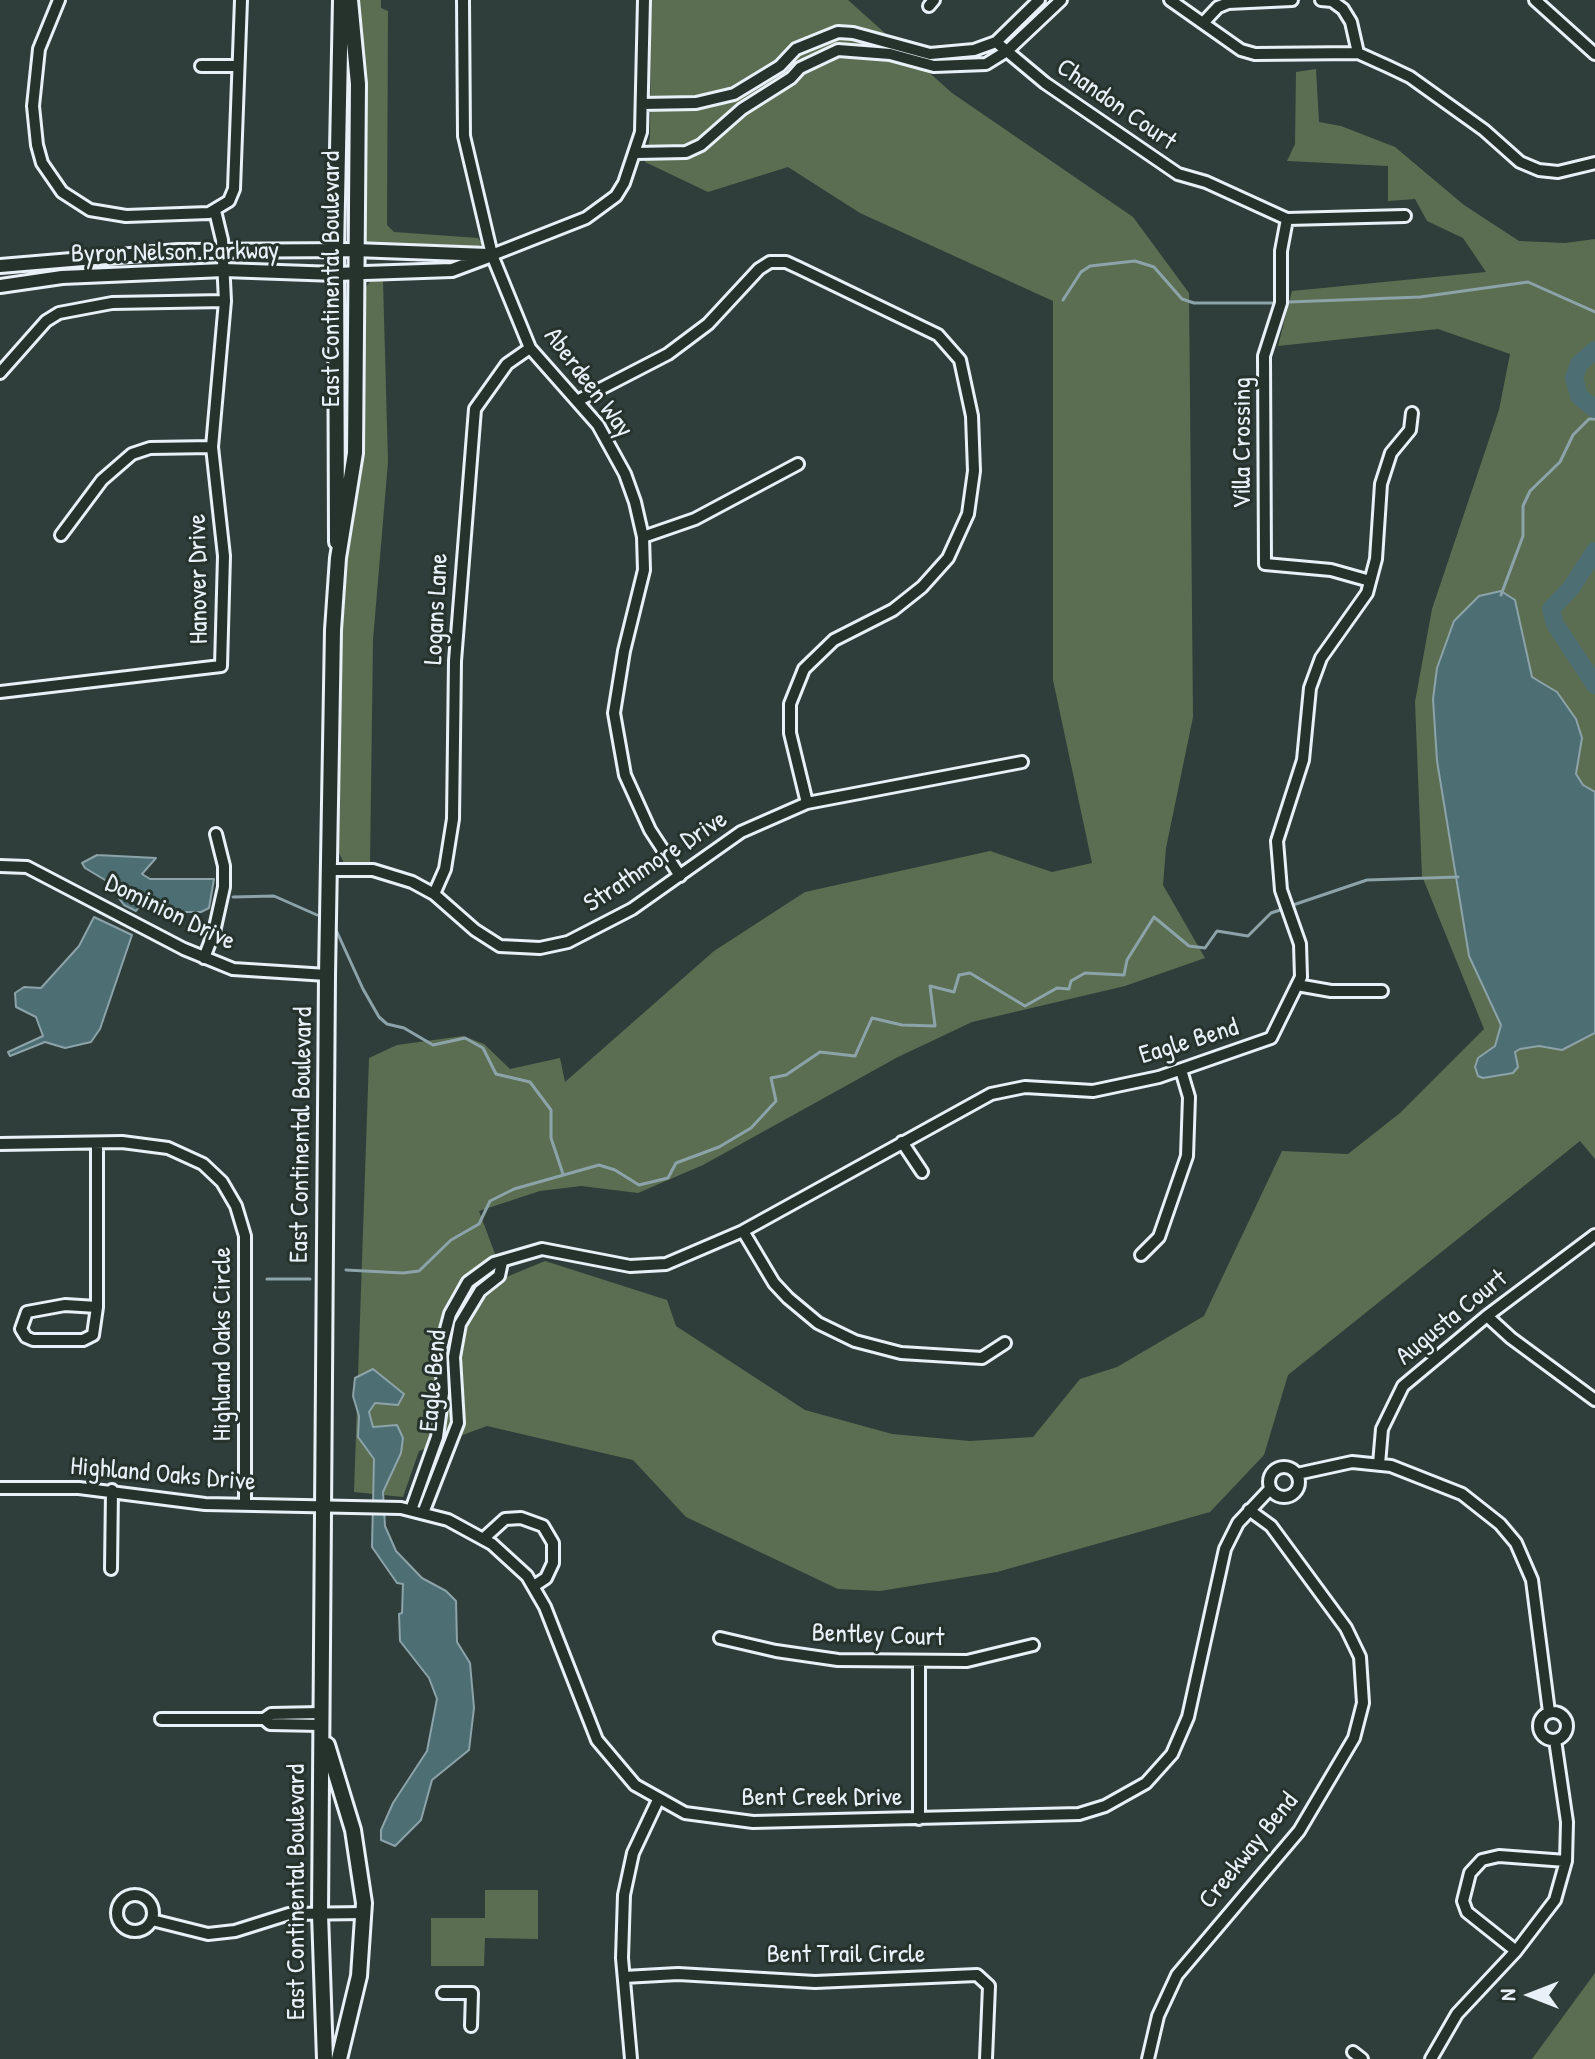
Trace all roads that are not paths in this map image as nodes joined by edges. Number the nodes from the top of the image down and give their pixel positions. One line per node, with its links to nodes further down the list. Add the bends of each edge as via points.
1 (59, 0): 23 (street, via 39,49 33,106 37,145 52,181 102,214)
2 (241, 0): 19 (street)
3 (341, 0): 27 (main road, East Continental Boulevard)
4 (350, 0): 26 (main road, East Continental Boulevard, via 358,84)
5 (463, 0): 29 (street, Aberdeen Way, via 464,136)
6 (644, 0): 20 (street, Byron Nelson Parkway)
7 (1039, 0): 14 (street)
8 (1061, 0): 15 (street)
9 (1170, 0): 13 (street)
10 (1292, 0): 13 (street, via 1228,3)
11 (1321, 0): 16 (street, via 1343,9)
12 (1535, 0): 17 (street)
13 (1203, 23): 16 (street, via 1255,54)
14 (996, 42): 15 (street, Chandon Court); 20 (street, via 930,54 838,32 796,49 780,66 734,94 696,103)
15 (1007, 51): 21 (street, via 986,64 967,67 838,50 800,68 701,145 686,152); 25 (street, Chandon Court, via 1162,166)
16 (1358, 53): 22 (street, via 1410,77 1520,162 1558,172)
17 (1595, 54)
18 (201, 66): 19 (street)
19 (238, 66): 23 (street, via 234,189 229,201)
20 (642, 104): 21 (street, Byron Nelson Parkway)
21 (636, 153): 29 (street, Byron Nelson Parkway, via 616,196 586,218)
22 (1595, 163)
23 (215, 211): 28 (street, Hanover Drive)
24 (1405, 216): 25 (street, Chandon Court)
25 (1287, 219): 45 (street, Villa Crossing, via 1281,303 1264,356 1265,564 1331,570)
26 (355, 250): 27 (street, Byron Nelson Parkway); 29 (street, Byron Nelson Parkway); 33 (main road, East Continental Boulevard)
27 (336, 251): 28 (street, Byron Nelson Parkway); 32 (main road, East Continental Boulevard)
28 (223, 252): 30 (street, Byron Nelson Parkway); 31 (street, Hanover Drive)
29 (492, 255): 33 (street, Byron Nelson Parkway, via 452,270); 36 (street, Aberdeen Way)
30 (0, 266)
31 (224, 270): 32 (street, Byron Nelson Parkway); 34 (street, Byron Nelson Parkway, via 62,277); 35 (street, Hanover Drive)
32 (336, 274): 33 (street, Byron Nelson Parkway); 44 (main road, East Continental Boulevard)
33 (355, 274): 44 (main road, East Continental Boulevard, via 355,453)
34 (0, 286)
35 (225, 301): 37 (street, via 112,303 59,313); 40 (street, Hanover Drive)
36 (530, 348): 38 (street, Aberdeen Way); 53 (street, Logans Lane, via 507,364 475,409 455,661 453,819 445,869)
37 (0, 373)
38 (579, 400): 43 (street, Aberdeen Way, via 625,474); 48 (street, via 668,354 708,324 770,262 786,262 938,335 960,360 972,416 974,471 968,514 948,558 922,587 893,610 834,640 804,669 790,704 790,733)
39 (1412, 413): 45 (street, Eagle Bend, via 1410,430 1391,453 1381,484)
40 (212, 447): 42 (street, via 150,448 132,454 102,480); 46 (street, Hanover Drive, via 224,556 221,666)
41 (798, 464): 43 (street, via 695,519)
42 (61, 535)
43 (643, 537): 52 (street, Aberdeen Way, via 644,570 614,713 625,775 636,803)
44 (338, 558): 51 (main road, East Continental Boulevard)
45 (1370, 581): 56 (street, Eagle Bend, via 1321,658 1310,688 1303,760 1277,841 1281,890 1300,944)
46 (0, 692)
47 (1022, 762): 48 (street, Strathmore Drive)
48 (807, 803): 52 (street, Strathmore Drive, via 741,832)
49 (216, 834): 54 (street, via 224,887)
50 (0, 866): 54 (street, Dominion Drive, via 27,867)
51 (330, 870): 53 (street, Strathmore Drive, via 373,870); 55 (main road, East Continental Boulevard)
52 (680, 876): 53 (street, Strathmore Drive, via 632,909 568,942 540,948 500,946)
53 (434, 894)
54 (204, 958): 55 (street, Dominion Drive, via 258,973)
55 (327, 975): 77 (main road, East Continental Boulevard)
56 (1297, 985): 57 (street); 58 (street, Eagle Bend, via 1271,1038)
57 (1382, 991)
58 (1181, 1070): 59 (street, Eagle Bend, via 1093,1091 1025,1087 991,1094); 65 (street, via 1189,1097 1187,1156 1159,1237)
59 (902, 1142): 62 (street); 63 (street, Eagle Bend)
60 (0, 1144): 61 (street, Highland Oaks Circle)
61 (97, 1145): 67 (street); 76 (street, Highland Oaks Circle, via 122,1142 182,1152 213,1173 236,1206 246,1247)
62 (922, 1172)
63 (743, 1231): 66 (street, Eagle Bend, via 666,1264 630,1266 542,1249); 69 (street, via 788,1298 818,1323 855,1341 901,1353 982,1358)
64 (1595, 1235): 68 (street, Augusta Court)
65 (1141, 1255)
66 (502, 1262): 79 (street, Eagle Bend, via 499,1276 480,1291 460,1324 454,1357 458,1423); 79 (street, Eagle Bend, via 468,1282 450,1314 441,1348 440,1422)
67 (97, 1307): 67 (street, via 93,1335 83,1340 33,1340 21,1329 27,1312 37,1308)
68 (1487, 1316): 70 (street); 71 (street, Augusta Court, via 1403,1386 1382,1429)
69 (1005, 1343)
70 (1595, 1400)
71 (1379, 1464): 72 (street, via 1324,1465); 86 (street, via 1462,1494 1516,1543 1532,1580)
72 (1297, 1474): 74 (street, via 1289,1467 1274,1470); 74 (street, via 1297,1489 1289,1496)
73 (0, 1488): 75 (street, Highland Oaks Drive)
74 (1270, 1489): 78 (street, Bent Creek Drive)
75 (112, 1490): 76 (street, Highland Oaks Drive, via 173,1501); 81 (street)
76 (245, 1505): 77 (street, Highland Oaks Drive)
77 (322, 1507): 79 (street, Bent Creek Drive); 88 (main road, East Continental Boulevard)
78 (1249, 1510): 91 (street, Bent Creek Drive, via 1225,1549 1188,1717 1158,1774 1127,1795 1079,1814); 104 (street, Creekway Bend, via 1271,1526 1346,1628 1360,1657 1363,1703 1354,1738 1299,1831 1177,1975 1158,2016)
79 (417, 1511): 80 (street, Bent Creek Drive)
80 (483, 1539): 82 (street, Bent Creek Drive, via 510,1557); 82 (street, via 505,1519 543,1526 553,1543 553,1563 546,1578)
81 (111, 1569)
82 (534, 1586): 90 (street, Bent Creek Drive, via 597,1740 635,1785)
83 (720, 1638): 85 (street, Bentley Court, via 838,1660)
84 (1033, 1645): 85 (street, Bentley Court, via 967,1661)
85 (919, 1661): 91 (street)
86 (1549, 1712): 89 (street, via 1541,1717 1539,1729); 89 (street, via 1562,1715 1567,1724)
87 (161, 1719): 88 (street, via 264,1719 271,1714)
88 (321, 1719): 93 (main road, via 353,1830); 94 (main road, East Continental Boulevard)
89 (1555, 1740): 92 (street, via 1567,1822)
90 (658, 1800): 91 (street, Bent Creek Drive, via 685,1813 738,1821); 97 (street, via 627,1871)
91 (919, 1819)
92 (1566, 1861): 96 (street, via 1555,1900); 96 (street, via 1499,1856 1482,1860 1470,1873 1463,1901 1467,1912)
93 (364, 1913): 94 (street); 101 (main road, via 359,1976)
94 (320, 1914): 95 (street, via 289,1914 208,1934); 100 (main road, East Continental Boulevard)
95 (152, 1920)
96 (1516, 1951): 105 (street, via 1457,2014)
97 (624, 1977): 102 (street); 103 (street, Bent Trail Circle, via 678,1974 815,1982 977,1975 989,1986)
98 (443, 1993): 99 (street, via 472,1993)
99 (471, 2026)
100 (322, 2059)
101 (339, 2059)
102 (631, 2059)
103 (986, 2059)
104 (1148, 2059)
105 (1431, 2059)

